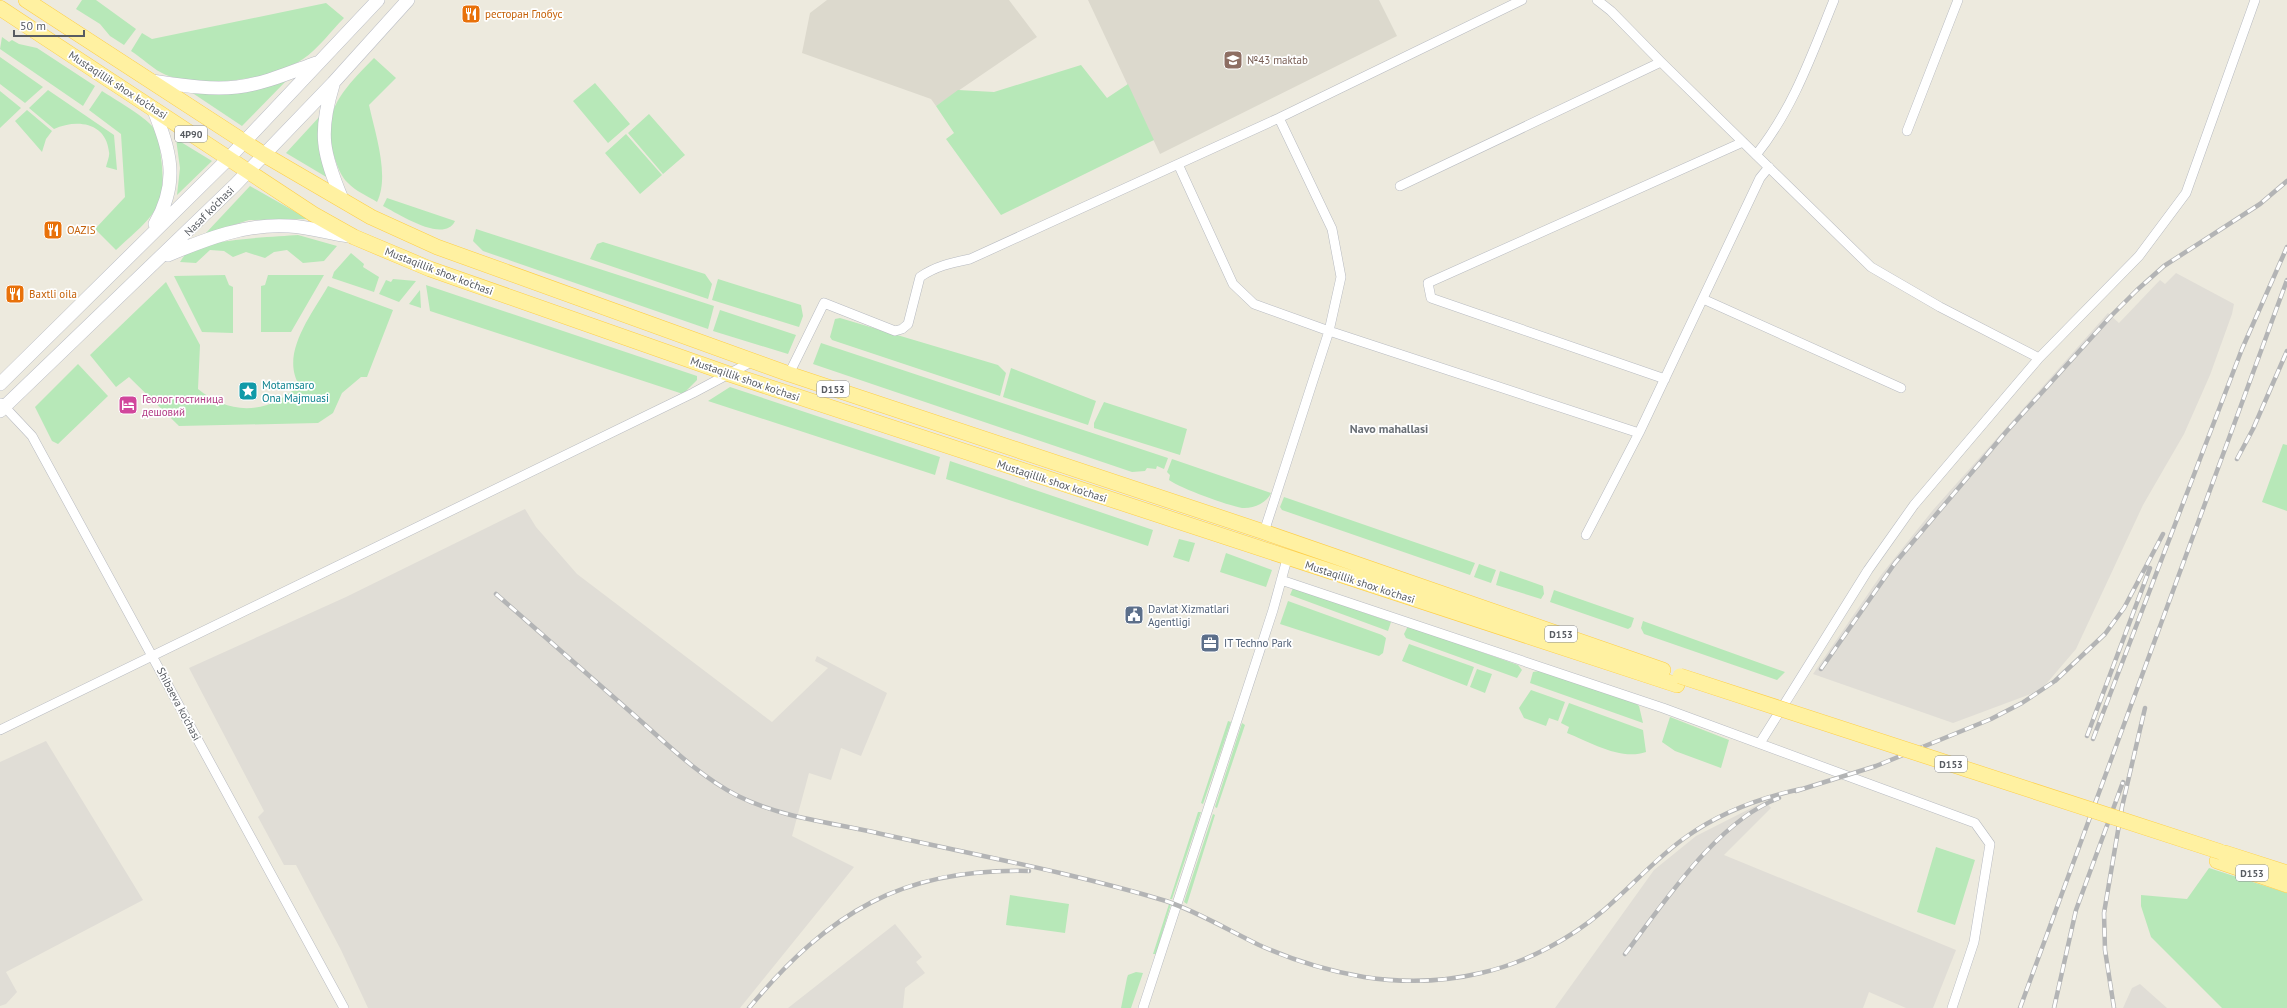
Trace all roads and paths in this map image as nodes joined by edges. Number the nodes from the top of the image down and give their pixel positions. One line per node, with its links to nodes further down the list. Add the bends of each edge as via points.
1 (26, 0): 14 (main road, Mustaqillik shox ko'chasi)
2 (378, 0): 10 (main road)
3 (408, 0): 11 (main road, Nasaf ko‘chasi)
4 (1522, 0): 17 (street)
5 (1597, 0): 12 (street)
6 (1834, 0): 22 (street, via 1790,105)
7 (1958, 0): 18 (street)
8 (2255, 0): 34 (street, via 2186,193 2139,256)
9 (0, 8): 16 (main road, Mustaqillik shox ko'chasi)
10 (367, 11): 11 (main road); 13 (main road)
11 (386, 23): 15 (main road, Nasaf ko‘chasi)
12 (1661, 62): 20 (street); 27 (street)
13 (318, 63): 14 (main road, via 272,79 237,87 208,88); 19 (main road)
14 (148, 80): 19 (main road, Mustaqillik shox ko'chasi)
15 (334, 83): 21 (main road, Nasaf ko‘chasi); 28 (main road, via 324,114 324,147)
16 (153, 108): 23 (main road, Mustaqillik shox ko'chasi / 4P90); 30 (main road, via 168,144 172,180 167,200)
17 (1279, 118): 24 (street); 33 (street, via 1332,229 1338,251 1340,276)
18 (1907, 131)
19 (244, 141): 21 (main road, Mustaqillik shox ko'chasi / D153); 23 (main road)
20 (1743, 142): 22 (street); 38 (street, via 1428,283 1431,298)
21 (263, 154): 26 (main road, Nasaf ko‘chasi); 28 (main road, Mustaqillik shox ko'chasi / D153)
22 (1756, 155): 25 (street)
23 (228, 159): 26 (main road, Mustaqillik shox ko'chasi / D153); 30 (main road)
24 (1178, 164): 33 (street, via 1234,284 1254,304); 37 (street, via 970,259 944,264 931,270 920,278 908,324 902,329 895,331 824,302)
25 (1769, 167): 32 (street, via 1760,178); 34 (street, via 1871,267 1940,307)
26 (247, 172): 29 (main road, Mustaqillik shox ko'chasi / D153); 31 (main road, Nasaf ko‘chasi)
27 (1400, 186)
28 (342, 199): 35 (main road, Mustaqillik shox ko'chasi / D153, via 372,217 437,248)
29 (354, 237): 31 (main road, via 289,226 250,228 206,239); 36 (main road, Mustaqillik shox ko'chasi / D153, via 430,269)
30 (146, 238): 39 (main road)
31 (159, 259): 42 (main road, Nasaf ko‘chasi)
32 (1703, 299): 38 (street); 40 (street)
33 (1329, 331): 43 (street); 44 (street)
34 (2039, 358): 53 (street, via 1914,505 1868,570)
35 (753, 361): 36 (street); 37 (main road, Mustaqillik shox ko'chasi / D153)
36 (728, 374): 41 (main road, Mustaqillik shox ko'chasi / D153); 50 (street, via 686,397)
37 (789, 374): 41 (main road); 44 (main road, Mustaqillik shox ko'chasi / D153)
38 (1665, 379): 43 (street)
39 (0, 384)
40 (1901, 388)
41 (782, 391): 46 (main road, Mustaqillik shox ko'chasi / D153)
42 (2, 407): 50 (street, Shibaeva ko'chasi, via 32,436)
43 (1639, 433): 45 (street)
44 (1264, 532): 48 (main road, Mustaqillik shox ko'chasi / D153)
45 (1586, 535)
46 (1287, 558): 47 (street); 49 (main road, Mustaqillik shox ko'chasi / D153)
47 (1281, 580): 53 (street); 58 (street)
48 (1424, 586): 49 (main road); 51 (main road, Mustaqillik shox ko'chasi / D153)
49 (1419, 602): 51 (main road, Mustaqillik shox ko'chasi / D153)
50 (154, 656): 52 (street); 57 (street, Shibaeva ko'chasi)
51 (1679, 681): 54 (main road, D153)
52 (0, 730)
53 (1760, 743): 59 (street, via 1975,823 1979,828 1990,844 1974,942)
54 (2219, 856): 55 (main road, D153); 56 (main road, D153)
55 (2287, 873)
56 (2287, 885)
57 (344, 1008)
58 (1143, 1008)
59 (1952, 1008)

